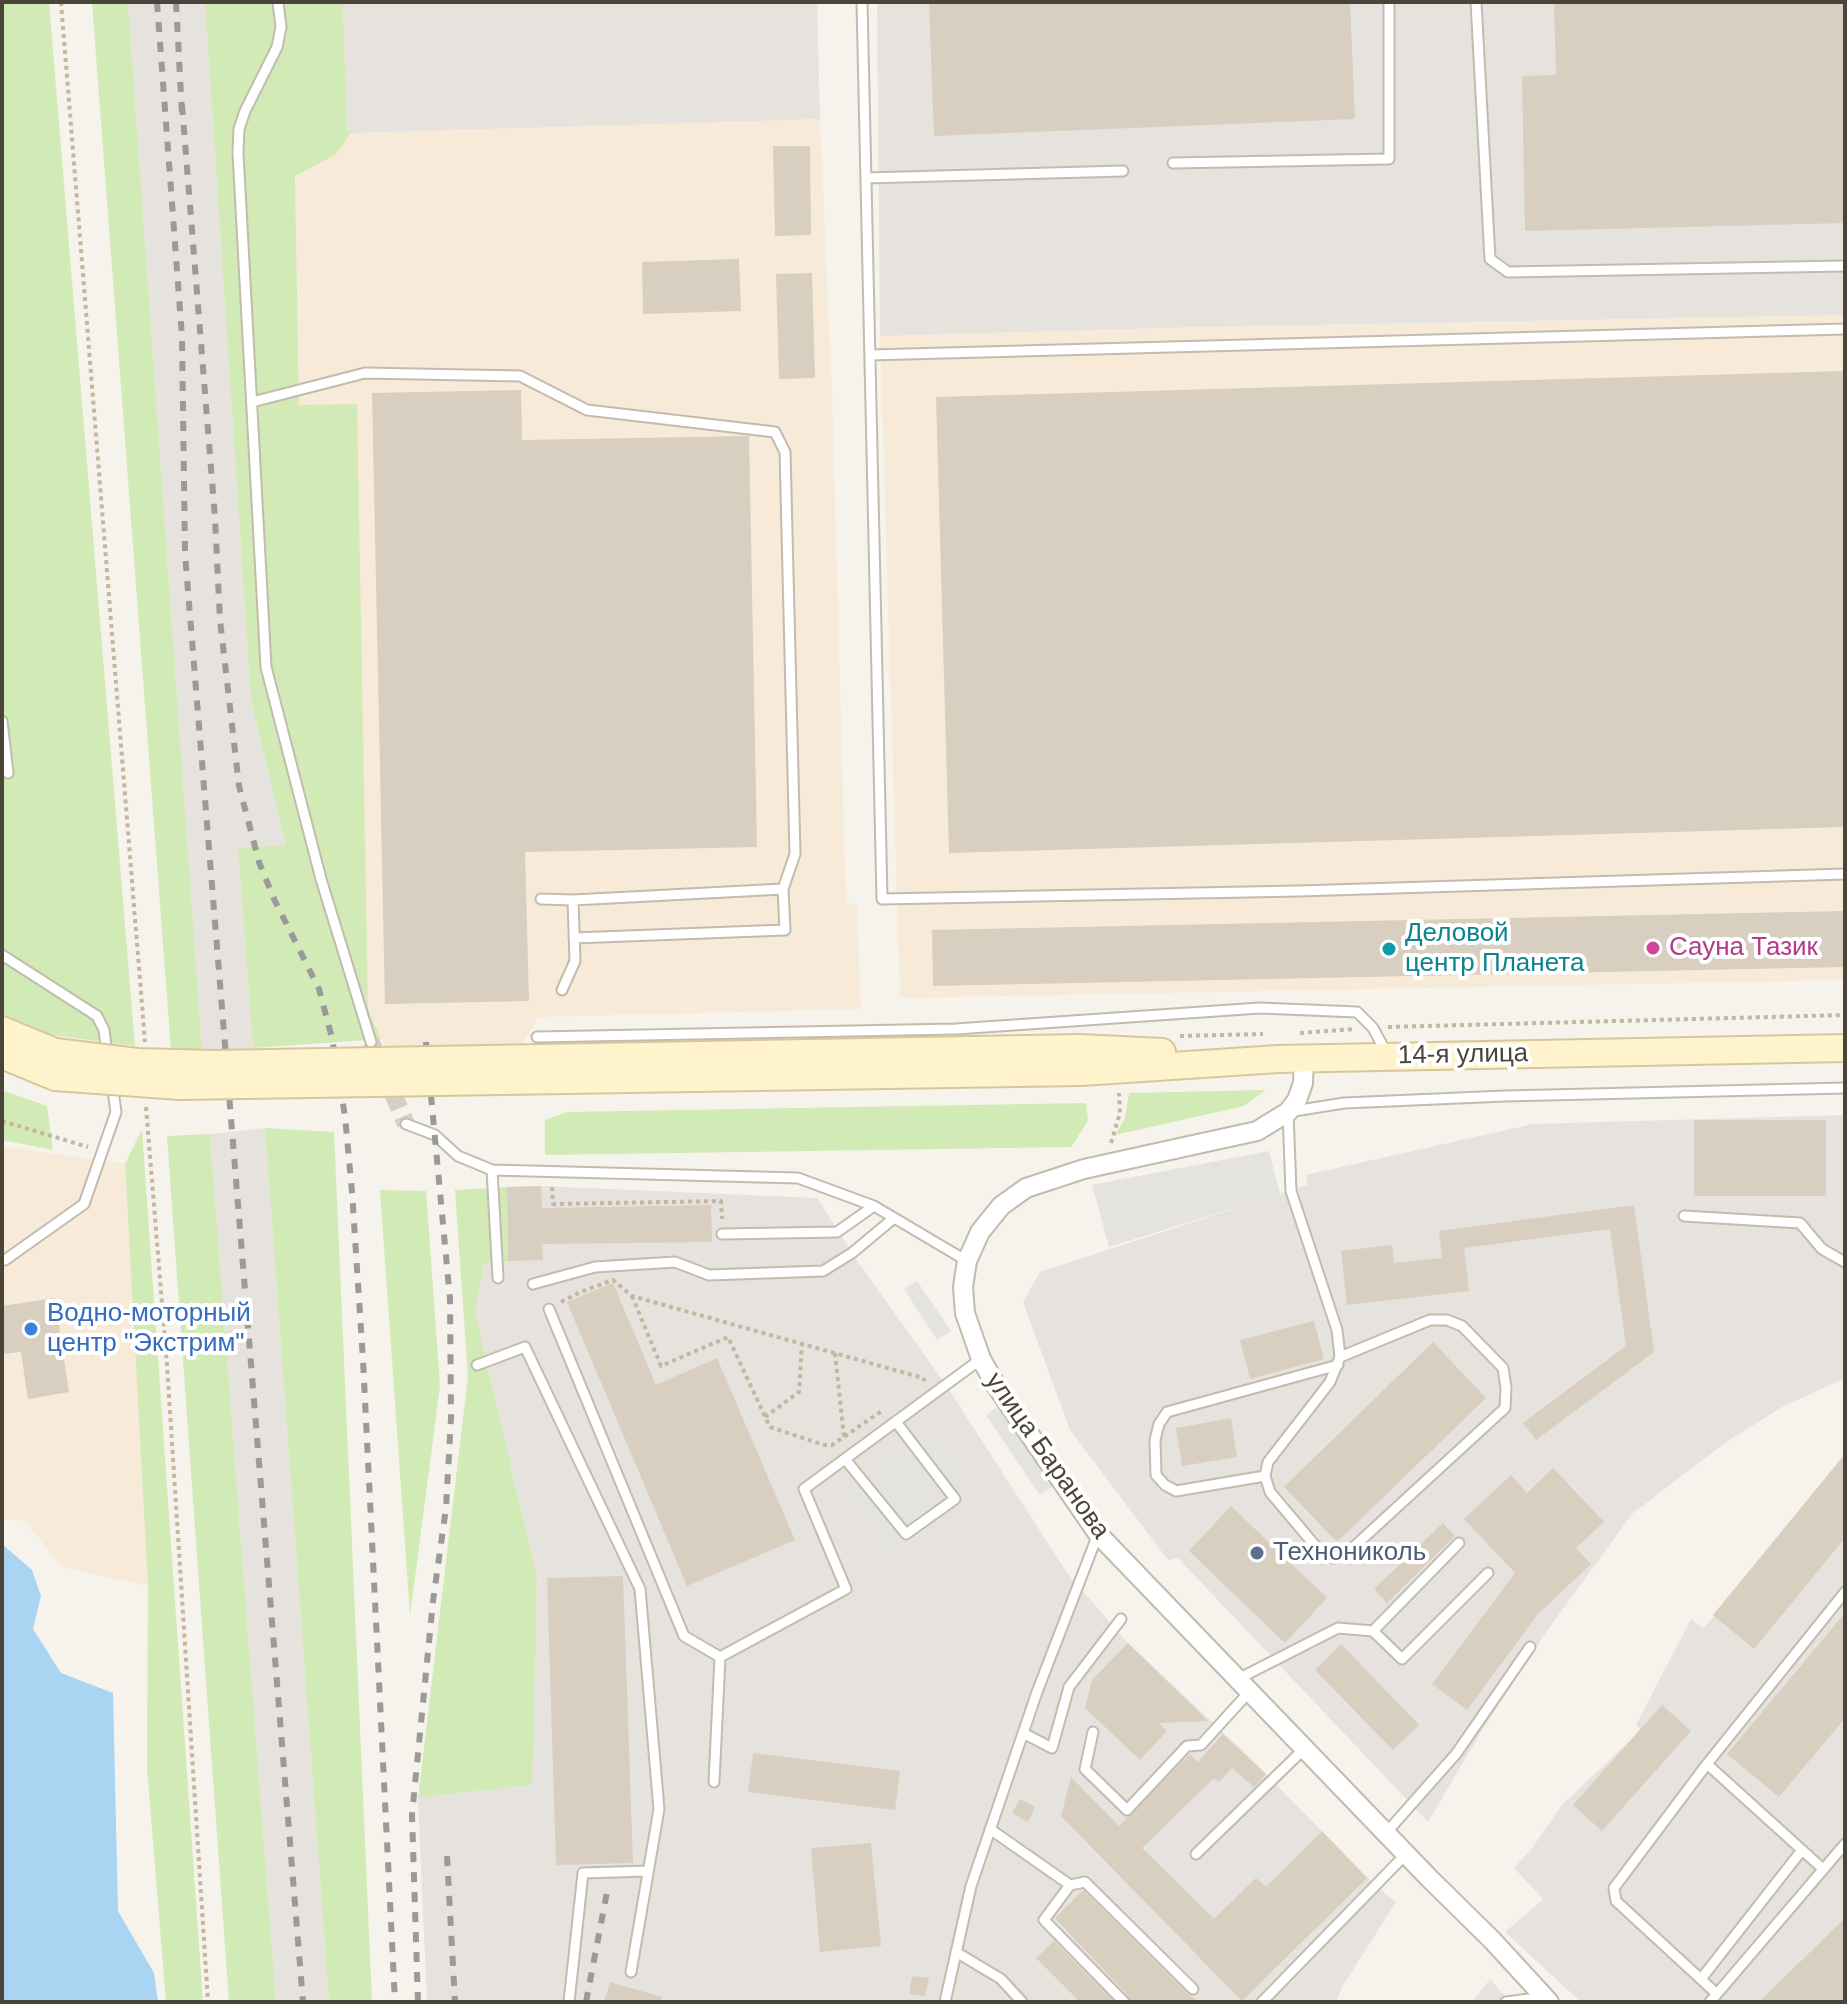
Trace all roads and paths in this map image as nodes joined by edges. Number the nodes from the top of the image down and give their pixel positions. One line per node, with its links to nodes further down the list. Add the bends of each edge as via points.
1 (61, 2): 29 (path)
2 (278, 2): 12 (lane, via 277,47 239,129)
3 (862, 2): 8 (lane)
4 (1389, 2): 6 (lane, via 1389,159)
5 (1476, 2): 9 (lane, via 1490,259 1499,266 1508,272)
6 (1173, 163)
7 (1123, 171): 8 (lane)
8 (866, 178): 11 (lane)
9 (1845, 266)
10 (1845, 329): 11 (lane)
11 (870, 355): 15 (lane, via 882,899)
12 (252, 402): 16 (lane, via 365,373 520,376 587,410 775,432 785,452 795,854); 28 (lane, via 266,667 321,879)
13 (2, 721): 14 (lane)
14 (8, 773)
15 (1845, 874)
16 (783, 889): 18 (lane); 19 (lane, via 785,930)
17 (541, 899): 18 (lane)
18 (573, 900): 19 (lane)
19 (574, 938): 21 (lane, via 575,961)
20 (2, 955): 42 (lane, via 97,1016 104,1030 116,1112)
21 (562, 990)
22 (1845, 1015): 23 (path)
23 (1373, 1028): 25 (path); 26 (lane, via 1357,1012 1260,1008 956,1029); 33 (lane)
24 (2, 1030): 34 (main road)
25 (1293, 1034)
26 (537, 1037)
27 (1166, 1037): 31 (path)
28 (371, 1042)
29 (145, 1044)
30 (1845, 1048): 33 (main road, 14-я улица)
31 (1286, 1050): 33 (main road, 14-я улица); 34 (main road, 14-я улица, bridge, via 180,1086); 37 (street, via 1303,1083)
32 (2, 1055): 34 (main road)
33 (1389, 1057)
34 (55, 1065)
35 (1119, 1087): 41 (path, via 1120,1113)
36 (1845, 1088): 37 (lane, via 1505,1096 1344,1103)
37 (1288, 1112): 50 (street, улица Баранова, via 1257,1131 1084,1169 1026,1188 1001,1206 980,1232); 59 (lane, via 1291,1191 1337,1330)
38 (2, 1121): 42 (path)
39 (406, 1124): 43 (lane)
40 (146, 1131): 99 (path, via 168,1381)
41 (1110, 1145)
42 (102, 1151): 49 (lane, via 84,1204)
43 (492, 1170): 44 (lane); 52 (lane)
44 (552, 1171): 45 (lane, via 798,1178); 48 (path, via 553,1204 721,1201)
45 (874, 1206): 47 (lane); 48 (lane, via 837,1232)
46 (1684, 1216): 51 (lane, via 1800,1223 1822,1249)
47 (894, 1218): 50 (lane); 53 (lane, via 823,1271 709,1275 675,1262 595,1267)
48 (722, 1234)
49 (5, 1260)
50 (967, 1261): 58 (street, улица Баранова, via 965,1313)
51 (1845, 1262)
52 (498, 1278)
53 (533, 1284)
54 (632, 1296): 55 (path, via 613,1280); 56 (path); 65 (path, via 661,1366 728,1337)
55 (549, 1309): 77 (lane, via 684,1636)
56 (802, 1344): 57 (path); 65 (path, via 799,1392)
57 (835, 1353): 61 (path); 67 (path)
58 (981, 1359): 63 (lane); 70 (street, улица Баранова)
59 (1339, 1361): 69 (lane, via 1330,1382 1268,1462); 69 (lane, via 1167,1412 1159,1424 1156,1475 1176,1491); 69 (lane, via 1430,1320 1447,1320 1462,1326 1503,1368 1505,1408 1340,1558 1323,1555 1270,1492)
60 (477, 1365): 91 (lane, via 525,1347 640,1589 659,1809)
61 (926, 1381): 62 (path); 63 (path)
62 (914, 1389)
63 (934, 1395): 66 (lane)
64 (890, 1405): 67 (path)
65 (765, 1417): 67 (path, via 770,1427 824,1445)
66 (896, 1422): 68 (lane); 68 (lane, via 955,1499 906,1534)
67 (844, 1437)
68 (845, 1459): 77 (lane, via 804,1489 846,1589)
69 (1265, 1476)
70 (1098, 1534): 78 (street, улица Баранова); 80 (lane)
71 (1459, 1543): 75 (lane)
72 (1488, 1573): 75 (lane, via 1402,1659)
73 (1845, 1592): 82 (lane)
74 (1121, 1619): 80 (lane, via 1069,1687 1052,1748)
75 (1373, 1631): 78 (lane, via 1338,1628)
76 (1530, 1647): 85 (lane, via 1456,1754)
77 (720, 1657): 83 (lane)
78 (1244, 1685): 79 (lane, via 1201,1745 1187,1746 1127,1810 1085,1769); 81 (street, улица Баранова)
79 (1093, 1732)
80 (1023, 1733): 84 (lane)
81 (1305, 1748): 85 (street, улица Баранова); 88 (lane)
82 (1707, 1764): 87 (lane); 95 (lane, via 1614,1888 1616,1901)
83 (714, 1782)
84 (990, 1829): 92 (lane); 93 (lane)
85 (1386, 1833): 89 (street, улица Баранова)
86 (1845, 1844): 90 (lane)
87 (1802, 1850): 90 (lane); 95 (lane)
88 (1196, 1854)
89 (1406, 1854): 98 (street, улица Баранова); 104 (lane)
90 (1823, 1869): 97 (lane)
91 (648, 1871): 94 (lane); 100 (lane, via 583,1873)
92 (1070, 1885): 96 (lane, via 1085,1882); 103 (lane, via 1044,1920)
93 (956, 1952): 101 (lane); 102 (lane, via 1001,1979)
94 (631, 1972)
95 (1701, 1979): 97 (lane)
96 (1193, 1989)
97 (1714, 1998)
98 (1546, 2000): 105 (lane)
99 (208, 2002)
100 (569, 2002)
101 (945, 2002)
102 (1022, 2002)
103 (1124, 2002)
104 (1262, 2002)
105 (1506, 2002)

